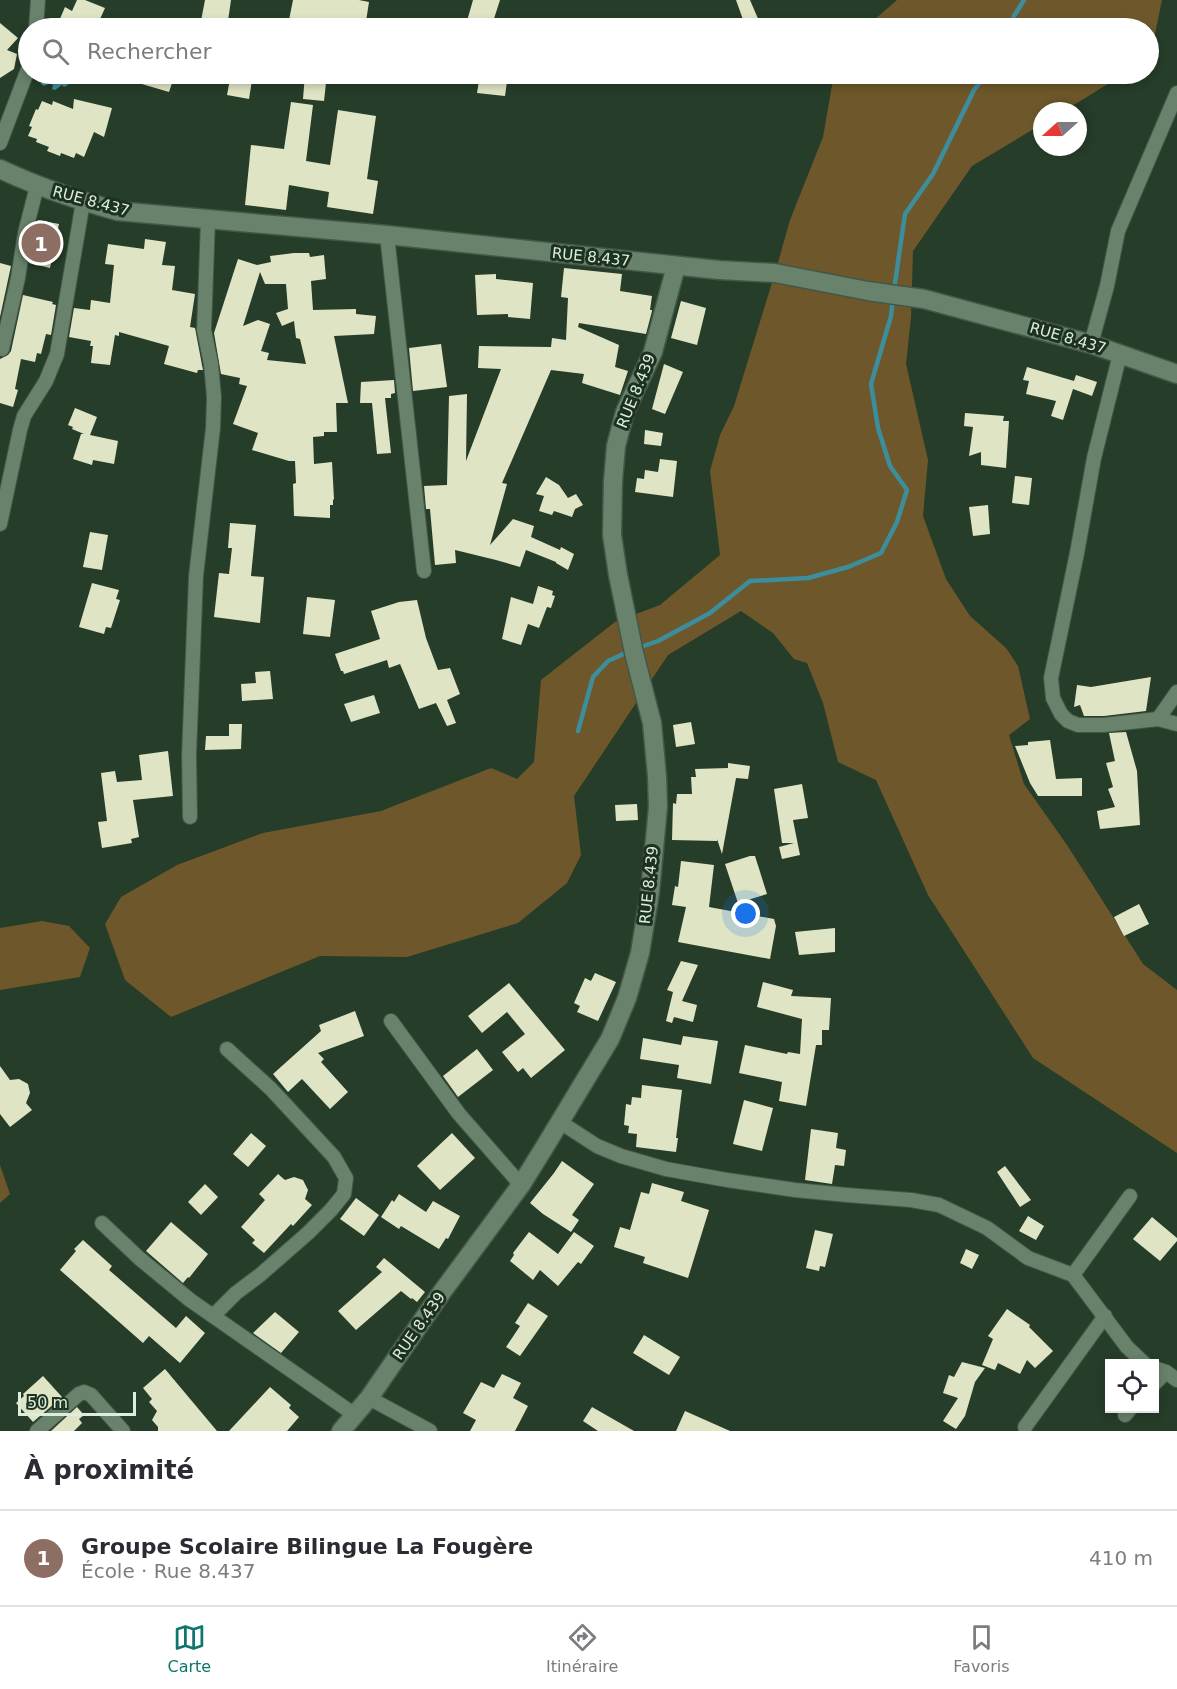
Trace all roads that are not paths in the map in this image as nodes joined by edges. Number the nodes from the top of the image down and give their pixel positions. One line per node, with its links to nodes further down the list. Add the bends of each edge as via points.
1 (38, 0): 2 (street)
2 (37, 18)
3 (22, 84): 5 (street)
4 (1177, 93): 12 (street, via 1118,231)
5 (0, 143)
6 (0, 169): 7 (street, RUE 8.437)
7 (38, 186): 8 (street, RUE 8.437); 13 (street)
8 (83, 202): 9 (street, RUE 8.437, via 117,211); 16 (street, via 57,354 24,416)
9 (208, 220): 10 (street, RUE 8.437); 21 (street, via 204,330 214,397 196,576)
10 (387, 236): 11 (street, RUE 8.437); 17 (street)
11 (676, 266): 12 (street, RUE 8.437, via 775,273 924,299); 24 (street, RUE 8.439, via 653,352 625,412 616,446 612,536 652,723 658,807 650,892 640,953 627,998 610,1039)
12 (1091, 344): 14 (street, RUE 8.437)
13 (2, 349)
14 (1119, 354): 15 (street, RUE 8.437); 19 (street, via 1094,458 1051,678 1053,698 1061,714 1078,725)
15 (1177, 374)
16 (0, 524)
17 (424, 571)
18 (1177, 692): 19 (street)
19 (1158, 719): 20 (street)
20 (1177, 724)
21 (190, 817)
22 (391, 1021): 25 (street, via 459,1114)
23 (226, 1049): 29 (street, via 271,1089 334,1157 346,1178 344,1194 331,1210)
24 (560, 1122): 25 (street, RUE 8.439); 28 (street, via 597,1146 666,1169 795,1190 939,1205 987,1228 1028,1258)
25 (521, 1185): 32 (street, RUE 8.439)
26 (1130, 1196): 28 (street)
27 (102, 1223): 29 (street)
28 (1073, 1275): 30 (street)
29 (213, 1316): 33 (street)
30 (1105, 1316): 31 (street); 34 (street)
31 (1140, 1359)
32 (369, 1398): 33 (street, RUE 8.439); 38 (street)
33 (355, 1415): 37 (street, RUE 8.439)
34 (1025, 1427)
35 (37, 1431): 36 (street, via 84,1392)
36 (123, 1431)
37 (341, 1431)
38 (430, 1431)

